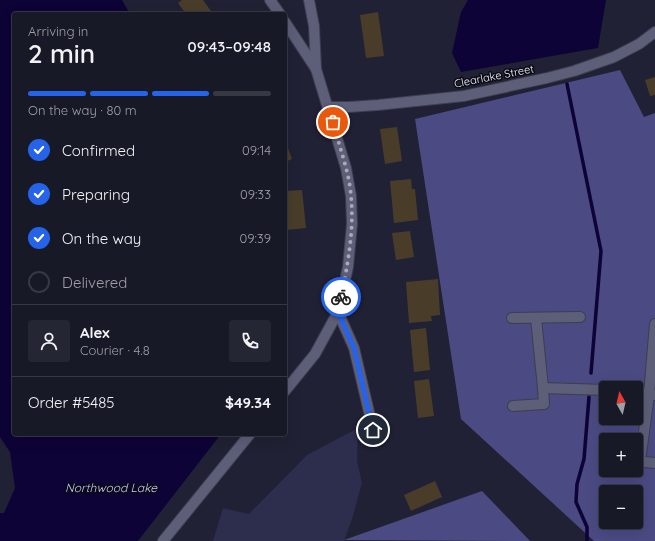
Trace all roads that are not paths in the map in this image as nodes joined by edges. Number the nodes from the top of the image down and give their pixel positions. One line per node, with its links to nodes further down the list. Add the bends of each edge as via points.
1 (270, 0): 3 (street)
2 (309, 0): 6 (street, via 314,26)
3 (279, 12)
4 (287, 25): 6 (street)
5 (655, 32): 7 (street, Clearlake Street, via 614,57 540,80 464,96 378,105)
6 (316, 69): 7 (street)
7 (328, 107): 8 (street, via 346,168 351,196 348,267)
8 (338, 312): 14 (street, via 315,354); 18 (street, via 354,348)
9 (580, 317): 11 (street)
10 (512, 318): 11 (street)
11 (536, 318): 13 (street)
12 (655, 324): 16 (street)
13 (543, 388): 15 (street); 17 (street, via 544,404)
14 (287, 389)
15 (599, 390)
16 (652, 395): 20 (street)
17 (513, 406)
18 (373, 430)
19 (248, 436): 23 (street)
20 (643, 437)
21 (643, 462): 22 (street)
22 (655, 463)
23 (163, 541)

